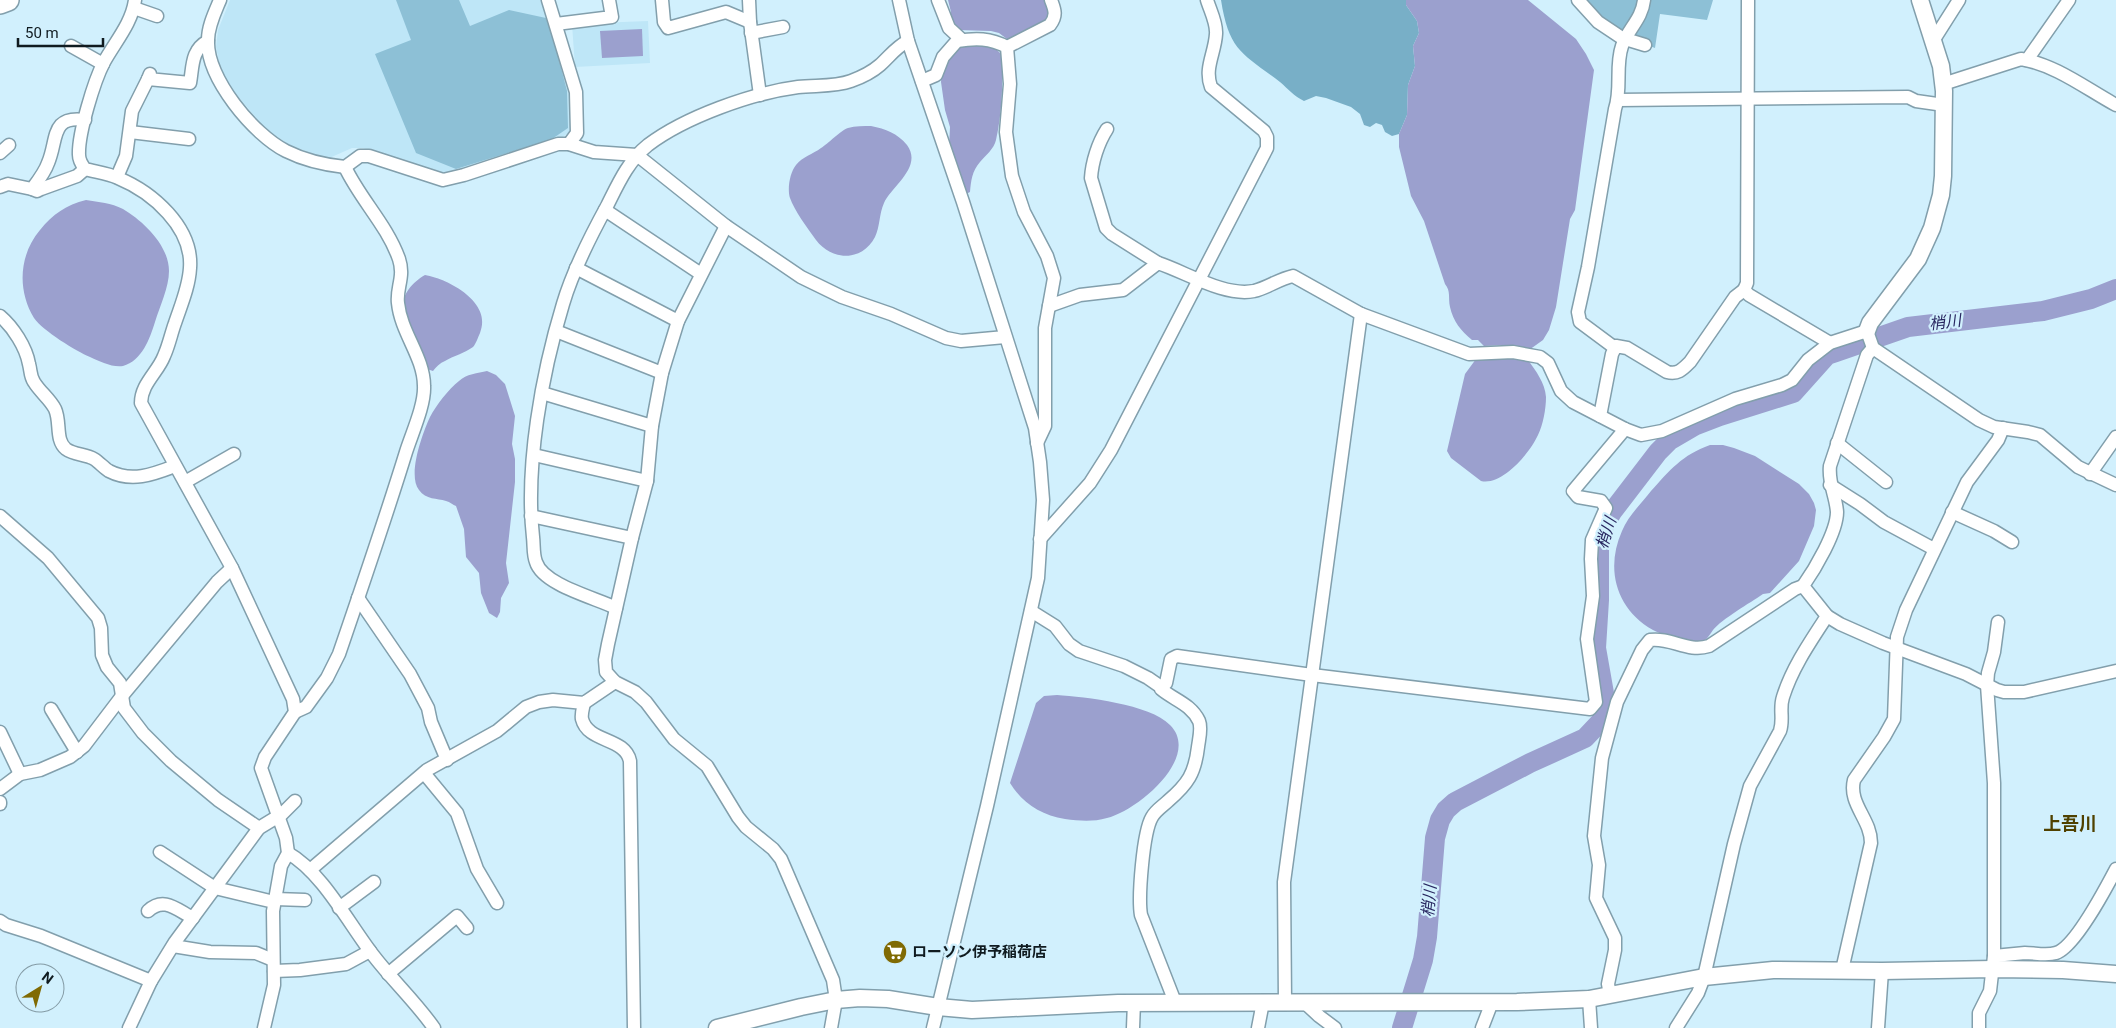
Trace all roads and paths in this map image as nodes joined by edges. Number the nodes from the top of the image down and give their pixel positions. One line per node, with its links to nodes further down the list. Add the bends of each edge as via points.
1 (8, 0): 17 (highway)
2 (220, 0): 25 (street)
3 (548, 0): 20 (street)
4 (609, 0): 20 (street, via 612,17)
5 (662, 0): 22 (street, via 664,22 668,28 726,12)
6 (749, 0): 22 (street)
7 (899, 0): 26 (street)
8 (938, 0): 24 (street, via 949,28)
9 (1051, 0): 30 (street, via 1055,14 1050,25)
10 (1207, 0): 56 (street, via 1217,31 1208,68 1212,87 1256,124 1267,138 1267,148)
11 (1578, 0): 23 (street, via 1598,22)
12 (1644, 0): 23 (street, via 1638,20)
13 (1748, 0): 36 (street)
14 (1920, 0): 27 (street)
15 (1959, 0): 27 (street)
16 (2069, 0): 31 (street)
17 (0, 3)
18 (134, 4): 19 (street); 32 (street, via 131,18)
19 (157, 16)
20 (556, 24): 44 (street, via 576,92 576,133)
21 (783, 27): 22 (street)
22 (750, 28): 35 (street)
23 (1626, 38): 28 (street); 37 (street, via 1622,48)
24 (962, 40): 30 (street, via 994,40); 33 (street, via 948,49 936,75)
25 (208, 41): 42 (street, via 193,56 190,83 149,76 132,111); 46 (street, via 210,62 222,88 261,133 286,151)
26 (908, 41): 33 (street); 35 (street, via 871,72 848,82)
27 (1933, 41): 34 (street)
28 (1645, 45)
29 (71, 46): 32 (street)
30 (1007, 47): 58 (street, via 1010,84 1006,132 1012,176 1024,212 1052,268 1054,278)
31 (2027, 60): 34 (street, via 2010,61); 39 (street, via 2062,74)
32 (103, 64): 40 (street)
33 (922, 81): 64 (street)
34 (1943, 84): 38 (street)
35 (760, 95): 45 (street, via 684,124)
36 (1748, 99): 37 (street); 38 (street, via 1908,97); 57 (street, via 1747,283)
37 (1618, 100): 66 (street, via 1578,312 1580,322)
38 (1944, 105): 63 (street, via 1944,176 1932,228 1918,259 1870,323)
39 (2116, 105)
40 (85, 120): 47 (street, via 79,158); 50 (street, via 73,118 62,124 56,132 49,162)
41 (1107, 129): 53 (street, via 1102,136 1091,178 1102,221 1112,234)
42 (130, 132): 43 (street); 48 (street, via 126,156)
43 (189, 139)
44 (569, 144): 45 (street, via 594,152); 46 (street, via 558,144 443,180 369,156 360,156)
45 (636, 155): 51 (street); 52 (street)
46 (345, 167): 95 (street, via 399,259 402,279 398,302 400,315 422,368 424,387)
47 (85, 169): 48 (street); 50 (street, via 77,176 42,190)
48 (117, 177): 79 (street, via 145,193 168,213 184,237 190,254 187,287 171,338 164,358 141,395 141,402)
49 (0, 187): 50 (street, via 8,184)
50 (32, 189)
51 (604, 210): 54 (street); 55 (street)
52 (726, 226): 55 (street); 64 (street, via 801,277 842,297 946,338 961,341)
53 (1158, 263): 56 (street); 58 (street, via 1123,290 1080,296)
54 (576, 268): 61 (street); 62 (street)
55 (701, 274): 61 (street)
56 (1198, 280): 59 (street, via 1238,292 1254,291 1293,276); 90 (street, via 1101,468)
57 (1744, 290): 65 (street); 66 (street, via 1735,296 1681,371 1667,372 1627,348)
58 (1049, 306): 75 (street, via 1045,328 1045,426)
59 (1361, 314): 70 (street, via 1469,354 1513,352 1540,357 1548,363 1561,391 1573,402); 102 (street)
60 (0, 316): 79 (street, via 8,323 27,356 35,384 55,410 60,422 60,442 66,449 126,476 149,476)
61 (678, 321): 68 (street)
62 (556, 331): 68 (street); 69 (street)
63 (1867, 332): 65 (street); 67 (street)
64 (1005, 337): 75 (street)
65 (1830, 343): 73 (street, via 1808,360 1792,380 1782,385 1735,399 1652,434 1641,435)
66 (1615, 348): 70 (street)
67 (1873, 348): 72 (street, via 1980,420); 76 (street, via 1867,355)
68 (662, 373): 71 (street)
69 (542, 392): 71 (street); 78 (street)
70 (1600, 416): 73 (street)
71 (652, 426): 81 (street)
72 (2003, 428): 80 (street, via 2040,435); 86 (street, via 1967,482)
73 (1625, 429): 102 (street, via 1573,491 1578,497 1601,501 1606,508 1592,540 1593,596 1587,639 1596,702 1590,709)
74 (2116, 437): 80 (street)
75 (1037, 443): 90 (street, via 1043,500)
76 (1837, 443): 83 (street); 84 (street, via 1830,466)
77 (234, 454): 82 (street)
78 (534, 455): 81 (street); 88 (street, via 530,476)
79 (175, 466): 82 (street)
80 (2090, 474): 85 (street)
81 (647, 481): 89 (street)
82 (185, 482): 93 (street)
83 (1886, 482)
84 (1830, 485): 92 (street, via 1884,522); 94 (street, via 1837,510 1836,519)
85 (2116, 485)
86 (1952, 512): 91 (street); 92 (street)
87 (0, 516): 106 (street, via 48,558 98,618 102,655 120,683)
88 (531, 516): 89 (street); 96 (street, via 536,562 541,571 584,596)
89 (632, 538): 96 (street)
90 (1040, 539): 97 (street, via 1038,578)
91 (2012, 542)
92 (1934, 549): 100 (street, via 1900,624)
93 (232, 568): 106 (street); 109 (street, via 293,699)
94 (1803, 586): 98 (street); 143 (street, via 1708,646 1700,648 1666,640 1650,640 1617,702 1602,758 1594,836 1599,865 1596,898 1615,938 1616,950 1608,984)
95 (358, 598): 109 (street, via 339,654 327,678 306,708); 112 (street, via 410,674 428,708 430,722)
96 (616, 608): 103 (street, via 605,660 606,672)
97 (1031, 611): 105 (street, via 1055,626 1079,651 1124,666); 152 (street)
98 (1827, 616): 100 (street); 141 (street, via 1796,664 1782,698 1780,731 1750,786)
99 (1998, 622): 104 (street)
100 (1896, 648): 104 (street); 137 (street, via 1894,719 1852,788 1856,804 1869,825 1871,843)
101 (2116, 670): 104 (street, via 2024,692 2004,692)
102 (1312, 675): 105 (street, via 1177,656 1171,659 1166,682); 149 (street, via 1284,882)
103 (615, 682): 107 (street); 145 (street, via 646,702 674,739 707,766 738,817 781,859 833,980)
104 (1987, 685): 135 (street, via 1994,783)
105 (1161, 687): 147 (street, via 1194,713 1201,730 1191,776 1182,789 1157,810 1149,825 1139,890 1141,914)
106 (122, 696): 111 (street); 118 (street, via 128,714 171,761 218,800)
107 (584, 703): 112 (street, via 553,700 526,707 497,731); 156 (street, via 582,718 587,729 622,748 630,761)
108 (51, 709): 111 (street)
109 (295, 712): 117 (street, via 261,768)
110 (0, 732): 114 (street)
111 (76, 752): 114 (street, via 40,770)
112 (446, 760): 113 (street)
113 (424, 772): 121 (street); 127 (street, via 457,813 477,869)
114 (20, 774): 115 (street)
115 (0, 789)
116 (295, 801): 117 (street)
117 (278, 816): 118 (street); 120 (street)
118 (259, 828): 124 (street)
119 (160, 852): 124 (street)
120 (288, 853): 121 (street); 125 (street, via 281,866)
121 (310, 870): 128 (street)
122 (2116, 870): 135 (street, via 2096,905 2064,949)
123 (374, 882): 128 (street)
124 (215, 888): 125 (street); 130 (street)
125 (275, 900): 126 (street); 136 (street)
126 (305, 900)
127 (497, 903)
128 (339, 908): 134 (street)
129 (148, 911): 130 (street, via 163,903)
130 (192, 918): 133 (street)
131 (0, 921): 142 (street)
132 (467, 928): 139 (street, via 457,916)
133 (173, 946): 136 (street, via 210,952 256,953); 142 (street)
134 (370, 951): 136 (street, via 346,964 309,970); 139 (street)
135 (1994, 962): 138 (street); 140 (street); 167 (street, via 1990,992 1979,1013)
136 (273, 966): 154 (street, via 274,985)
137 (1842, 970): 138 (street); 141 (street, via 1773,970)
138 (1882, 971): 166 (street)
139 (388, 974): 155 (street)
140 (2116, 974)
141 (1704, 977): 143 (street); 165 (street)
142 (151, 982): 153 (street)
143 (1610, 995): 144 (street)
144 (1589, 999): 150 (street); 164 (street)
145 (836, 1000): 152 (street, via 888,999); 157 (street); 158 (street)
146 (1134, 1002): 147 (street); 152 (street, via 972,1010); 160 (street)
147 (1175, 1002): 148 (street)
148 (1263, 1002): 149 (street); 161 (street)
149 (1285, 1002): 151 (street)
150 (1492, 1002): 151 (street); 163 (street)
151 (1305, 1003): 162 (street)
152 (938, 1007): 159 (street)
153 (129, 1028)
154 (264, 1028)
155 (434, 1028)
156 (634, 1028)
157 (717, 1028)
158 (831, 1028)
159 (933, 1028)
160 (1133, 1028)
161 (1258, 1028)
162 (1335, 1028)
163 (1482, 1028)
164 (1590, 1028)
165 (1676, 1028)
166 (1878, 1028)
167 (1979, 1028)

